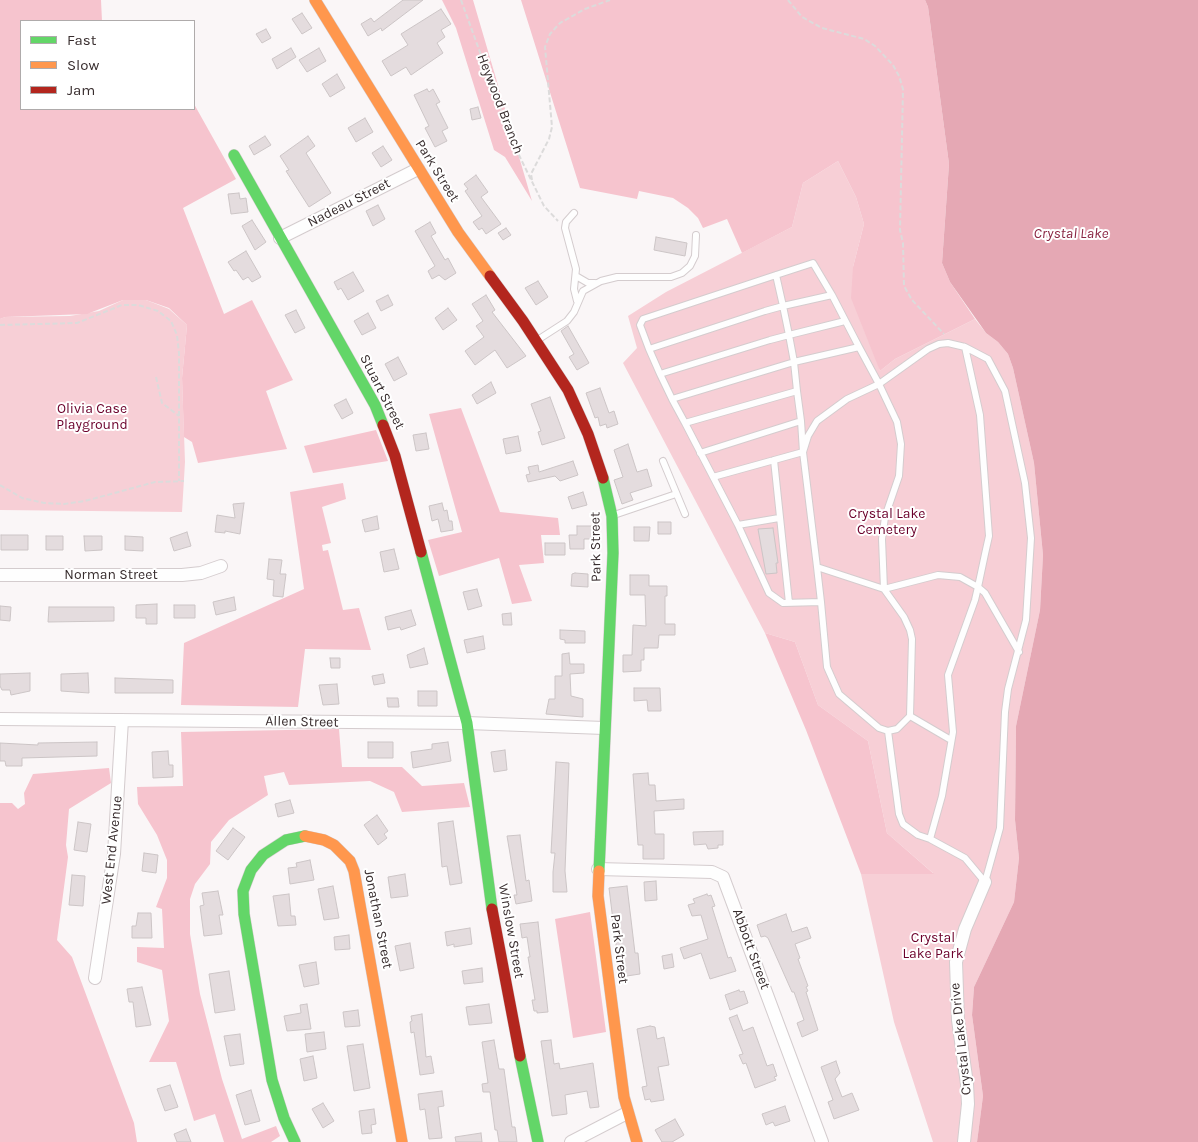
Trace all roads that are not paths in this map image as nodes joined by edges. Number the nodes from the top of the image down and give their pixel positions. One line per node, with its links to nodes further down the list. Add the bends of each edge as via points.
1 (315, 0): 3 (street, Park Street)
2 (234, 155): 6 (street, Stuart Street)
3 (418, 169): 6 (street, Nadeau Street); 15 (street, Park Street, via 458,232)
4 (574, 213): 7 (lane, via 565,228)
5 (696, 234): 9 (lane, via 695,256 682,273 657,278 609,277)
6 (280, 238): 47 (street, Stuart Street, via 386,430)
7 (576, 276): 9 (lane, via 588,283); 11 (lane, via 574,289)
8 (776, 276): 10 (lane, via 813,264); 12 (lane); 18 (lane, via 643,319 640,325)
9 (596, 283): 11 (lane, via 583,291)
10 (832, 295): 12 (lane); 13 (lane)
11 (577, 301): 15 (lane, via 567,321)
12 (783, 306): 14 (lane); 18 (lane)
13 (845, 321): 14 (lane); 16 (lane)
14 (789, 335): 19 (lane); 20 (lane)
15 (536, 341): 33 (street, Park Street, via 578,409 606,488)
16 (859, 347): 19 (lane); 21 (lane)
17 (965, 347): 21 (lane, via 948,343 928,349); 39 (lane, via 980,416 990,526); 43 (lane, via 988,359 1001,380 1025,483 1031,563 1026,620)
18 (649, 349): 20 (lane)
19 (794, 362): 22 (lane); 23 (lane)
20 (660, 374): 23 (lane)
21 (879, 384): 26 (lane, via 847,399 818,421); 40 (lane, via 897,422 901,444 899,476 885,517 882,539)
22 (797, 391): 24 (lane); 25 (lane)
23 (672, 399): 25 (lane)
24 (801, 421): 26 (lane); 27 (lane)
25 (685, 423): 27 (lane)
26 (803, 452): 28 (lane); 37 (lane)
27 (700, 453): 30 (lane)
28 (774, 460): 30 (lane); 34 (lane)
29 (663, 461): 31 (lane)
30 (713, 477): 35 (lane)
31 (676, 494): 32 (lane); 33 (lane)
32 (685, 514)
33 (612, 516): 48 (street, Park Street, via 614,553)
34 (779, 518): 35 (lane); 41 (lane)
35 (738, 525): 41 (lane, via 769,593 776,600)
36 (221, 566): 38 (street, Norman Street, via 182,575)
37 (816, 567): 40 (lane); 42 (lane)
38 (0, 575)
39 (978, 587): 40 (lane, via 950,574); 43 (lane); 50 (lane, via 948,675 953,726)
40 (884, 589): 44 (lane, via 904,617 912,639)
41 (789, 602): 42 (lane)
42 (820, 602): 49 (lane, via 831,680 849,704 879,728)
43 (1019, 652): 53 (lane, via 1005,712 1000,828)
44 (910, 716): 49 (lane, via 897,729); 50 (lane)
45 (0, 719): 46 (street, Allen Street)
46 (122, 720): 47 (street, Allen Street); 54 (street, West End Avenue, via 114,854)
47 (466, 723): 48 (street, Allen Street); 58 (street, Winslow Street, via 485,867)
48 (604, 728): 52 (street, Park Street)
49 (888, 731): 51 (lane, via 899,814 903,824)
50 (951, 740): 51 (lane, via 942,796)
51 (930, 839): 53 (lane, via 965,858)
52 (598, 869): 55 (street, Park Street, via 601,930); 61 (street, Abbott Street, via 712,872 723,877)
53 (985, 882): 62 (street, Crystal Lake Drive, via 956,962 958,1020 968,1104)
54 (95, 978)
55 (627, 1113): 59 (street); 60 (street, Park Street)
56 (295, 1142): 57 (street, Jonathan Street, via 272,1080 243,891 251,870 263,855 286,840 304,836 334,845 354,870)
57 (402, 1142)
58 (538, 1142)
59 (571, 1142)
60 (637, 1142)
61 (822, 1142)
62 (964, 1142)

